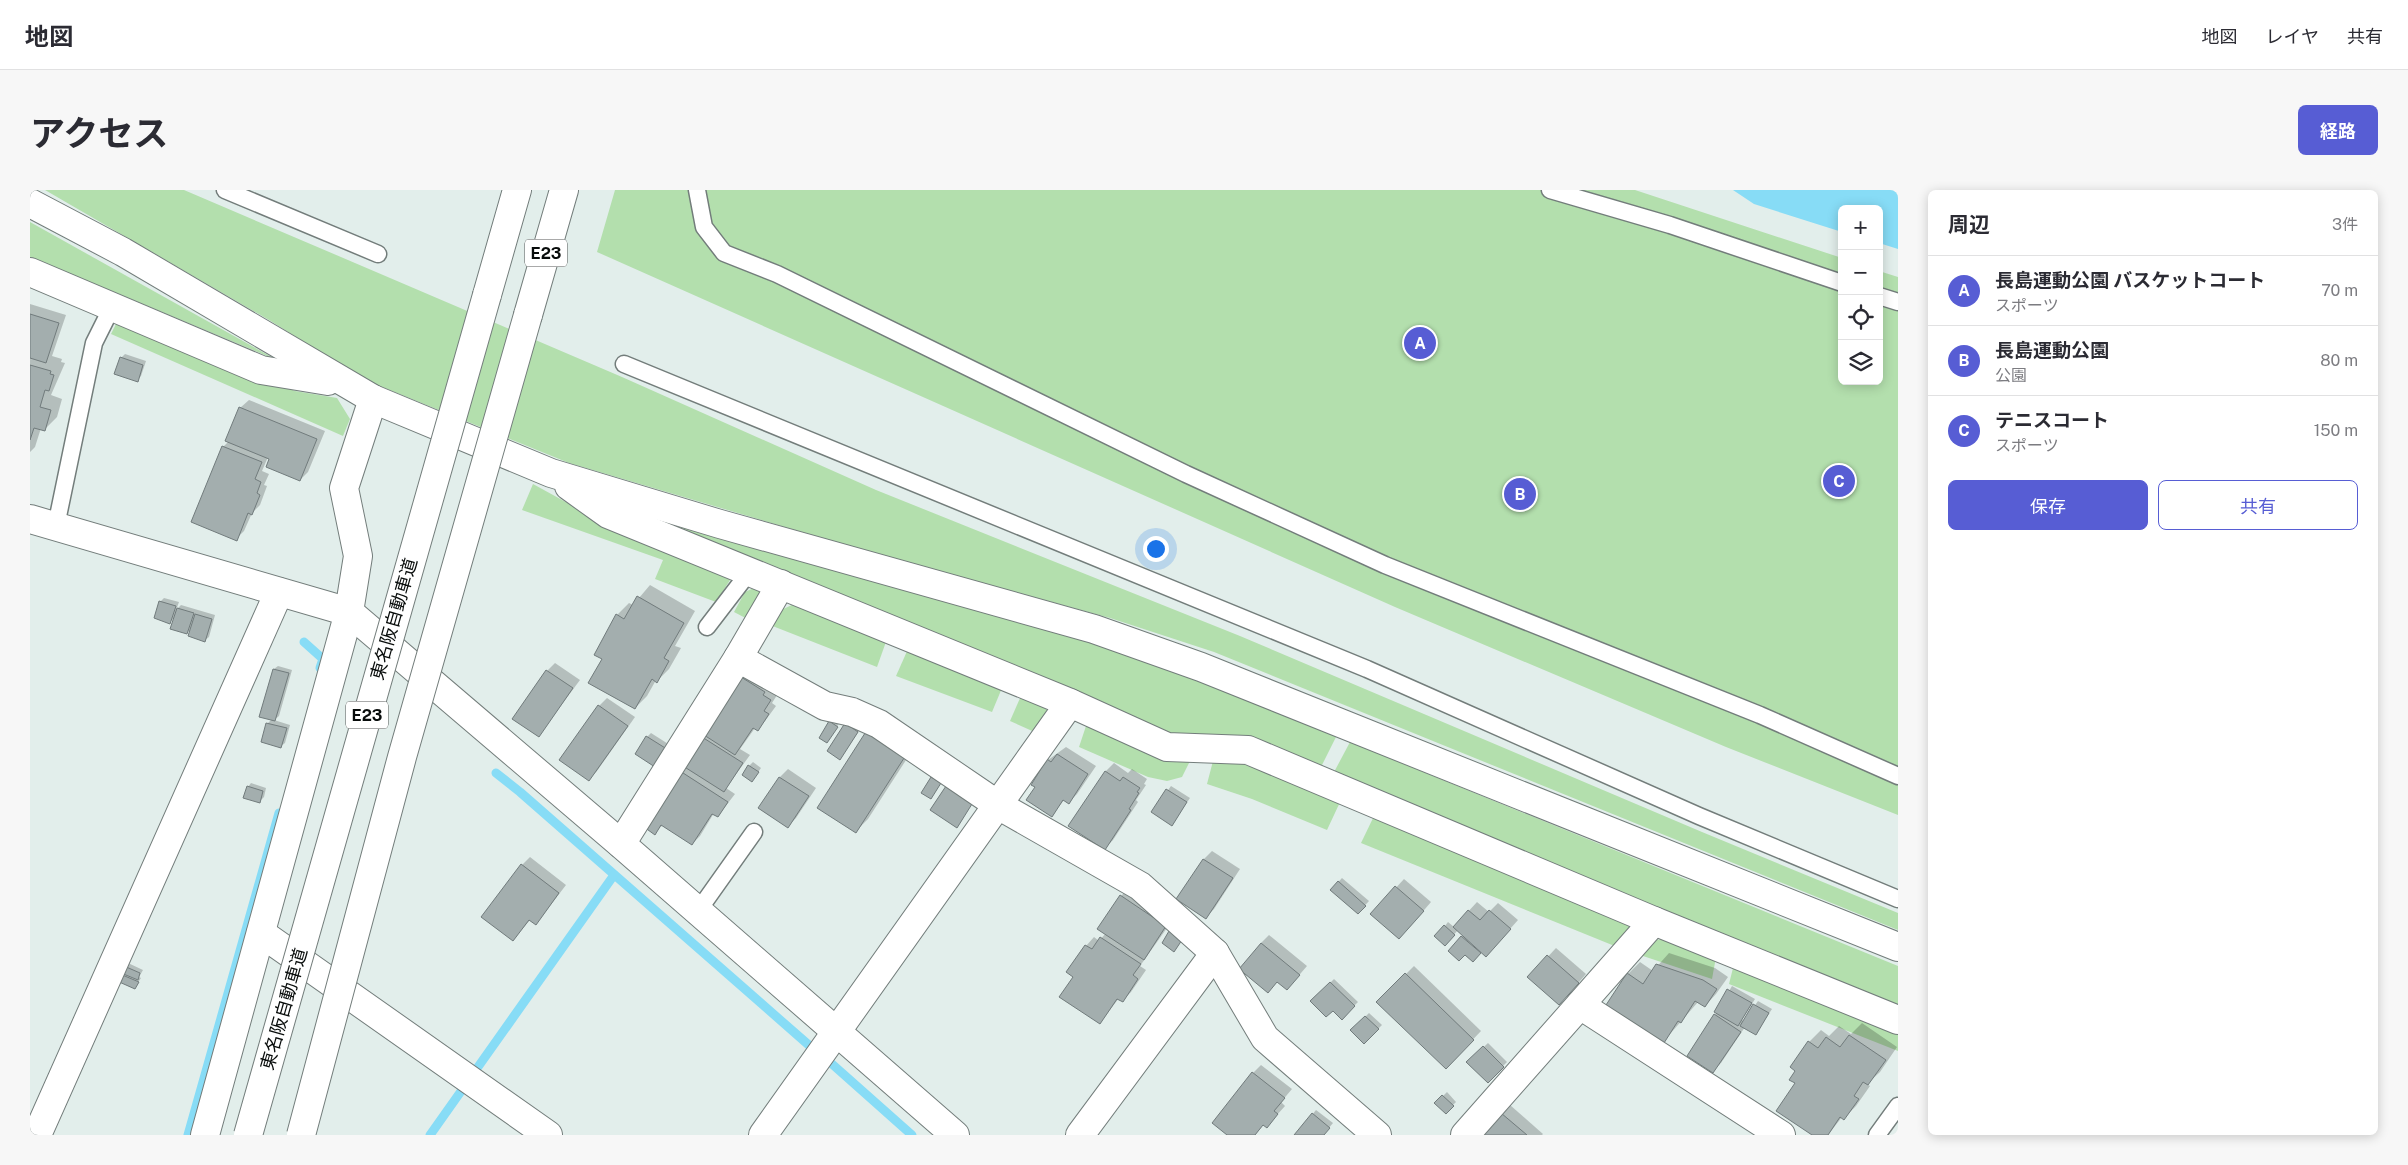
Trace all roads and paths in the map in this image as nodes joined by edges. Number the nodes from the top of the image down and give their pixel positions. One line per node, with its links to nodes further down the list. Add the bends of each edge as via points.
1 (225, 190): 7 (lane)
2 (517, 190): 42 (main road, 東名阪自動車道 / E23, bridge)
3 (564, 190): 43 (main road, E23, bridge, via 402,757)
4 (697, 190): 26 (lane, via 704,228 724,253 777,274 1186,474 1385,565 1760,715)
5 (1550, 190): 9 (lane, via 1670,225)
6 (30, 203): 14 (main road, via 123,252)
7 (378, 254)
8 (30, 272): 12 (main road)
9 (1838, 282)
10 (1883, 297): 11 (lane)
11 (1898, 302)
12 (113, 305): 14 (main road, via 260,370); 18 (lane, via 94,343)
13 (624, 364): 30 (lane, via 1367,668 1698,816)
14 (344, 384): 15 (main road)
15 (373, 399): 16 (main road); 22 (main road, via 344,488 358,556)
16 (551, 474): 19 (main road, via 608,514); 34 (main road, via 1094,629 1192,664)
17 (30, 519): 18 (main road)
18 (56, 526): 21 (main road)
19 (750, 572): 20 (main road); 23 (lane)
20 (781, 584): 24 (main road); 25 (main road)
21 (279, 592): 22 (main road); 40 (main road)
22 (349, 612): 29 (main road); 33 (main road)
23 (707, 627)
24 (738, 658): 27 (main road, via 824,706 852,712 879,724); 29 (main road)
25 (1070, 703): 27 (main road); 32 (main road, via 1167,747 1248,750)
26 (1898, 776)
27 (998, 805): 35 (main road, via 1140,886); 38 (main road)
28 (754, 832): 31 (lane)
29 (621, 844): 31 (main road)
30 (1898, 898)
31 (698, 911): 38 (main road)
32 (1654, 921): 36 (main road); 37 (main road)
33 (261, 933): 41 (main road); 44 (main road)
34 (1898, 947)
35 (1215, 953): 47 (main road); 48 (main road, via 1265,1038)
36 (1580, 1005): 49 (main road); 50 (main road)
37 (1898, 1020)
38 (838, 1032): 45 (main road); 46 (main road)
39 (1898, 1106): 51 (lane)
40 (36, 1135)
41 (205, 1135)
42 (248, 1135)
43 (301, 1135)
44 (548, 1135)
45 (763, 1135)
46 (954, 1135)
47 (1080, 1135)
48 (1377, 1135)
49 (1465, 1135)
50 (1781, 1135)
51 (1877, 1135)

